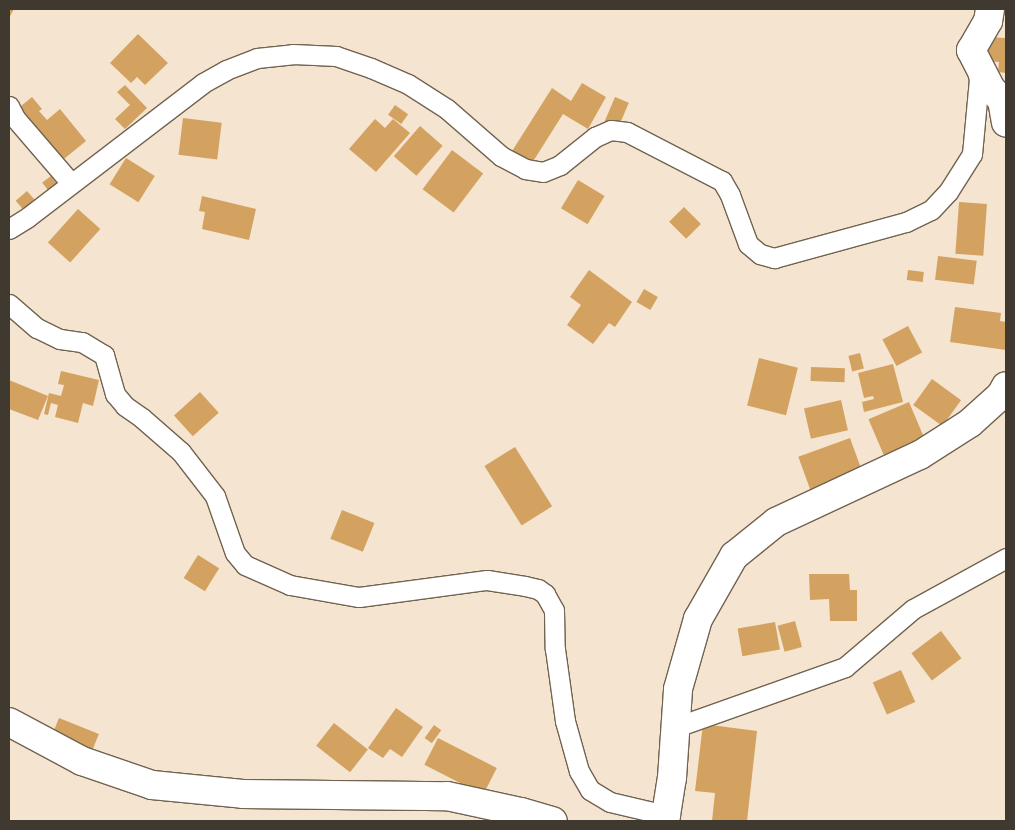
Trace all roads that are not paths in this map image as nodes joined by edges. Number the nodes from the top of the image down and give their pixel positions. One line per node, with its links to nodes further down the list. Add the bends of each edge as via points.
1 (990, 9): 2 (street, via 988,21)
2 (971, 50): 4 (street, via 991,89); 5 (street, via 979,79 972,154 948,192 930,210 906,222 774,258 760,254 748,244 722,182 627,132 611,130 560,165 543,172 525,169 501,156 447,109 408,84 336,56 293,54 257,58 226,70 203,82)
3 (9, 106): 5 (street, via 15,118)
4 (1005, 107)
5 (72, 183): 6 (street)
6 (9, 229)
7 (9, 304): 12 (street, via 37,328 60,339 82,342 104,355 116,394 125,406 181,452 215,496 235,553 245,565 290,585 359,597 487,580 538,589 545,594 554,610 555,649 565,721 579,771 590,790 610,802)
8 (1006, 386): 11 (street, via 970,423 920,455 776,522 734,556 698,619 678,688)
9 (1006, 558): 11 (street, via 913,609 846,668)
10 (9, 722): 13 (street, via 82,761 152,784 244,794 447,796)
11 (676, 728): 12 (street, via 672,778)
12 (664, 818)
13 (553, 821)

